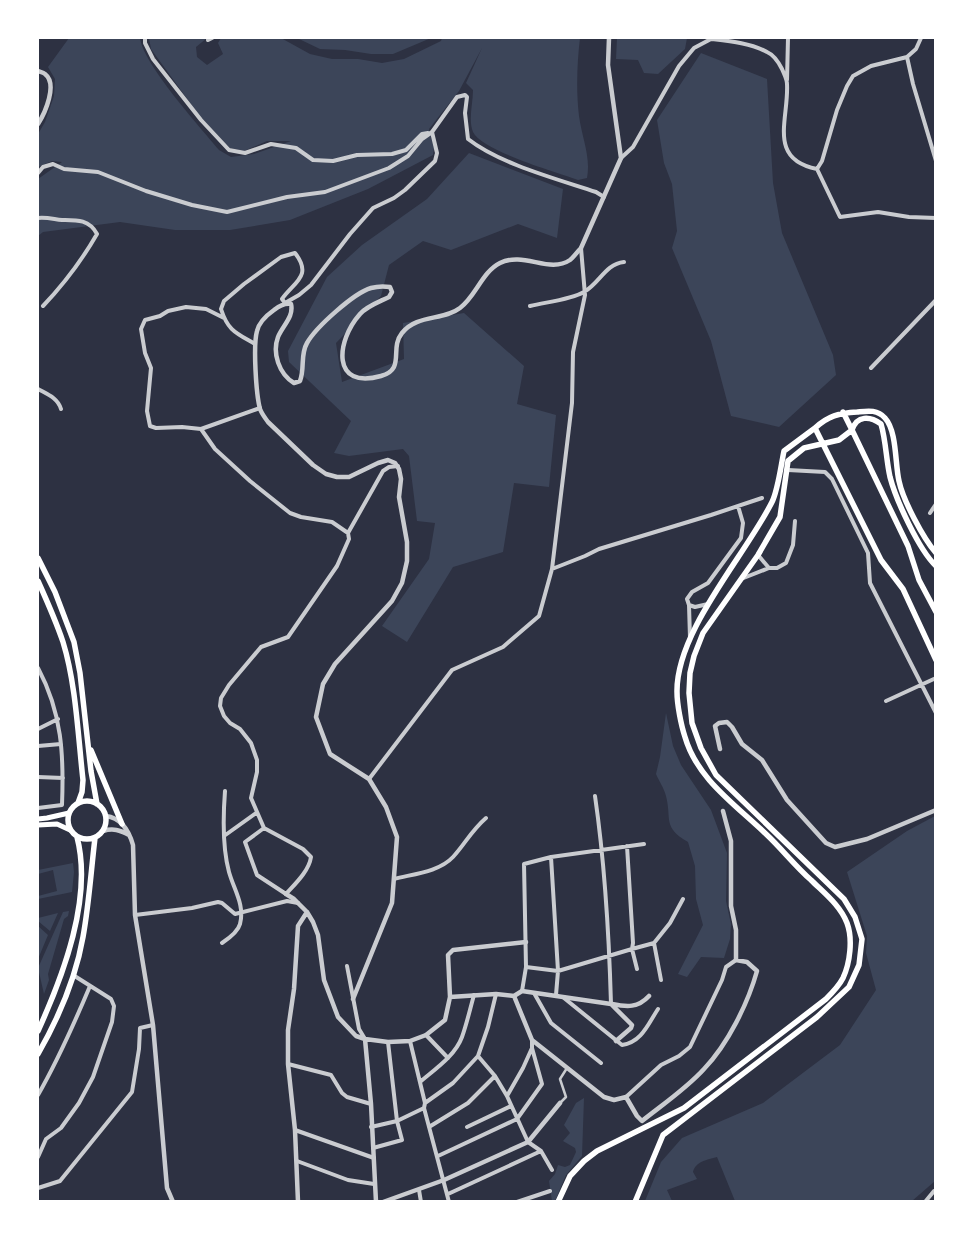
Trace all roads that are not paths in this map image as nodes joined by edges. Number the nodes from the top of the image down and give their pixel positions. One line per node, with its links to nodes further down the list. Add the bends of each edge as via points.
1 (145, 38): 11 (street, via 153,59 229,150 245,153 272,144 296,148 313,160 333,161 357,154 392,154 406,150 422,134)
2 (609, 38): 12 (street, via 608,65)
3 (702, 38): 6 (street)
4 (788, 38): 9 (street)
5 (921, 38): 7 (street)
6 (711, 39): 9 (street, via 769,52 779,63); 12 (street, via 694,48 679,66 633,148)
7 (907, 57): 13 (street); 14 (street, via 871,66 853,76 837,110)
8 (38, 71): 10 (street, via 50,81 51,92)
9 (787, 82): 14 (street, via 783,134 786,147 794,160)
10 (38, 124)
11 (432, 132): 15 (street, via 408,156 390,168 325,192 287,197 227,212 146,191 98,172 64,169 53,164); 16 (street, via 456,97 465,95 468,139 478,147); 23 (street, via 438,153 435,161 405,190 373,208 311,285)
12 (621, 158): 16 (street)
13 (936, 161)
14 (817, 169): 18 (street, via 840,217 878,212)
15 (38, 173)
16 (604, 197): 19 (street)
17 (38, 218): 24 (street, via 85,222 97,234)
18 (936, 218)
19 (580, 248): 21 (street); 23 (street, via 571,259 557,265 525,259 500,263 460,309 414,323 404,330 396,340 396,364 392,371 382,376 354,377 346,370 342,347 345,335 357,318 372,305 389,298 390,287 369,288 348,301 319,328 306,343 302,357 303,374 300,381 294,383 287,379 276,357 278,335 292,310 291,304)
20 (624, 262): 21 (street, via 616,262)
21 (584, 292): 25 (street); 50 (street, via 573,352 572,403)
22 (936, 300): 28 (street)
23 (286, 303): 26 (street, via 282,298 300,280 302,271 301,261 295,253 280,257 224,301 221,309); 27 (street, via 265,317 257,330)
24 (43, 306)
25 (530, 306)
26 (224, 318): 27 (street, via 235,334); 34 (street, via 206,309 186,307 145,320 141,329 151,368 147,411 150,426)
27 (255, 344): 30 (street)
28 (871, 368)
29 (38, 389): 31 (street, via 60,403)
30 (260, 408): 34 (street); 37 (street, via 268,422 326,474 349,477 388,460)
31 (61, 409)
32 (843, 412): 33 (main road, via 822,421); 35 (main road); 45 (main road, via 866,410 885,417 891,427 899,483 928,544)
33 (815, 428): 36 (main road); 53 (main road, via 784,451 773,500)
34 (201, 429): 44 (street, via 215,449 290,513 332,522)
35 (852, 430): 36 (main road, via 839,440); 48 (main road, via 861,418 873,418 881,424 895,493 921,548); 55 (main road)
36 (823, 444): 38 (main road, via 804,448 788,462); 57 (main road, via 881,560 903,589)
37 (398, 466): 44 (street, via 383,471); 71 (street, via 401,479 399,497 407,542 402,583 392,601 335,664 323,684 316,716 330,754)
38 (788, 470): 46 (main road, via 780,517); 60 (street, via 825,472 832,479 868,553 870,583)
39 (762, 498): 41 (street)
40 (936, 504): 42 (street)
41 (738, 506): 50 (street, via 599,549); 54 (street, via 744,523 741,538 708,583 692,592 687,599)
42 (930, 513)
43 (795, 521): 49 (street, via 793,545 786,564)
44 (348, 533): 80 (street, via 349,539 337,566 288,637 260,647 221,698 224,716 240,729 257,760 251,794)
45 (936, 553)
46 (758, 555): 49 (street); 51 (main road)
47 (38, 558): 66 (main road, via 74,642)
48 (936, 566)
49 (770, 568): 51 (street)
50 (552, 569): 71 (street, via 539,616 503,648 452,670)
51 (740, 580): 184 (main road, via 703,633 694,656 688,693 692,723 716,775 844,899 856,917 862,939 859,965 848,987 816,1018 663,1135)
52 (38, 581): 74 (main road, via 63,643 70,674 83,780)
53 (709, 604): 54 (street); 56 (main road)
54 (689, 605): 56 (street)
55 (936, 612)
56 (690, 639): 183 (main road, via 680,664 676,692 685,738 696,761 716,788 825,892 843,914 850,935 849,955 843,979 826,999 684,1108 597,1151 570,1176)
57 (936, 660)
58 (38, 668): 63 (street)
59 (936, 678): 60 (street)
60 (921, 684): 61 (street); 62 (street)
61 (886, 701)
62 (936, 713)
63 (58, 719): 64 (street); 65 (street)
64 (38, 729)
65 (61, 744): 67 (street); 70 (street)
66 (89, 745): 75 (main road); 84 (main road)
67 (38, 746)
68 (720, 749): 77 (street, via 715,726 727,722 742,744 762,760 787,800 826,843 835,847 867,839)
69 (38, 777): 70 (street)
70 (63, 778): 76 (street, via 62,805)
71 (368, 779): 97 (street, via 386,807 397,837)
72 (225, 790): 90 (street)
73 (595, 796): 95 (street)
74 (78, 803): 75 (main road, via 88,801); 79 (main road)
75 (97, 804): 81 (main road)
76 (38, 808)
77 (936, 810)
78 (723, 811): 109 (street, via 731,841 731,906 736,930)
79 (69, 813): 83 (main road); 87 (main road)
80 (256, 813): 86 (street); 90 (street)
81 (106, 816): 84 (street); 88 (main road)
82 (486, 818): 97 (street, via 474,828 452,859 437,868)
83 (38, 819)
84 (122, 824): 89 (street)
85 (38, 825): 87 (main road, via 57,824)
86 (264, 828): 98 (street, via 245,842 257,876); 98 (street, via 311,858 299,880)
87 (70, 830): 91 (main road)
88 (103, 831): 89 (street, via 117,830); 92 (main road)
89 (130, 835): 103 (street)
90 (224, 836): 101 (street, via 229,872)
91 (77, 837): 92 (main road); 130 (main road, via 82,867 76,920 59,983)
92 (95, 838): 114 (main road, via 83,938)
93 (644, 844): 94 (street)
94 (627, 846): 95 (street); 107 (street)
95 (602, 850): 96 (street); 108 (street)
96 (551, 857): 104 (street, via 524,864); 113 (street)
97 (394, 879): 126 (street, via 392,903)
98 (286, 894): 100 (street)
99 (683, 899): 106 (street)
100 (299, 904): 101 (street, via 287,901); 102 (street)
101 (242, 912): 103 (street, via 235,914 222,903); 105 (street, via 240,926)
102 (307, 912): 132 (street, via 318,935 324,980 338,1017 356,1036); 142 (street, via 298,926)
103 (135, 915): 129 (street)
104 (526, 942): 111 (street); 125 (street, via 453,950 448,955)
105 (222, 943)
106 (654, 944): 107 (street); 115 (street)
107 (632, 949): 108 (street); 112 (street)
108 (610, 956): 113 (street); 127 (street)
109 (736, 960): 148 (street, via 726,967 690,1047 661,1065); 148 (street, via 747,962 757,971 732,1029 704,1069 642,1121)
110 (347, 966): 126 (street)
111 (526, 967): 113 (street); 117 (street)
112 (637, 969)
113 (558, 971): 121 (street)
114 (74, 975): 116 (street); 138 (main road)
115 (661, 980)
116 (90, 986): 146 (street); 164 (street, via 108,996 114,1006 106,1042 79,1103 61,1128 46,1139)
117 (522, 991): 118 (street); 122 (street)
118 (534, 993): 121 (street); 141 (street, via 551,1023)
119 (496, 994): 120 (street); 122 (street); 139 (street)
120 (474, 995): 125 (street); 140 (street, via 462,1038)
121 (556, 995): 123 (street)
122 (514, 996): 133 (street)
123 (563, 996): 127 (street); 135 (street)
124 (649, 996): 127 (street, via 637,1005)
125 (450, 997): 131 (street, via 445,1020)
126 (353, 999): 132 (street, via 359,1029)
127 (611, 1004): 135 (street, via 632,1025)
128 (658, 1009): 135 (street, via 642,1036 630,1044 622,1045)
129 (152, 1025): 170 (street, via 140,1028 132,1092 60,1181); 176 (street, via 167,1188)
130 (38, 1031)
131 (426, 1035): 134 (street); 140 (street)
132 (365, 1039): 136 (street); 151 (street)
133 (532, 1040): 137 (street); 143 (street)
134 (410, 1041): 136 (street); 145 (street)
135 (616, 1041)
136 (388, 1042): 155 (street)
137 (532, 1048): 147 (street); 154 (street, via 542,1084)
138 (38, 1054)
139 (478, 1056): 144 (street); 149 (street, via 453,1083)
140 (448, 1058): 145 (street)
141 (601, 1063)
142 (288, 1064): 151 (street, via 331,1076 347,1097); 159 (street)
143 (567, 1068): 148 (street, via 604,1097 614,1100); 150 (street, via 560,1079 566,1097)
144 (495, 1076): 147 (street); 157 (street, via 468,1103)
145 (420, 1082): 149 (street)
146 (38, 1095)
147 (507, 1096): 152 (street)
148 (626, 1097)
149 (425, 1103): 153 (street)
150 (560, 1103): 160 (street)
151 (371, 1104): 156 (street)
152 (511, 1106): 154 (street); 158 (street)
153 (424, 1108): 155 (street); 157 (street)
154 (517, 1120): 160 (street); 163 (street)
155 (397, 1121): 156 (street); 161 (street, via 402,1140)
156 (371, 1127): 161 (street)
157 (429, 1127): 163 (street)
158 (467, 1128)
159 (295, 1130): 165 (street); 166 (street)
160 (528, 1142): 162 (street); 168 (street)
161 (373, 1148): 165 (street)
162 (541, 1150): 167 (street); 174 (street)
163 (438, 1156): 168 (street)
164 (38, 1157)
165 (374, 1158): 169 (street)
166 (297, 1161): 169 (street, via 348,1180); 177 (street)
167 (552, 1170)
168 (444, 1180): 171 (street); 174 (street)
169 (374, 1184): 178 (street)
170 (38, 1188)
171 (419, 1190): 179 (street); 180 (street)
172 (550, 1191): 182 (street)
173 (934, 1192): 175 (street)
174 (448, 1194): 181 (street)
175 (930, 1199): 185 (street)
176 (173, 1202)
177 (298, 1202)
178 (376, 1202)
179 (383, 1202)
180 (421, 1202)
181 (450, 1202)
182 (516, 1202)
183 (558, 1202)
184 (635, 1202)
185 (926, 1202)

